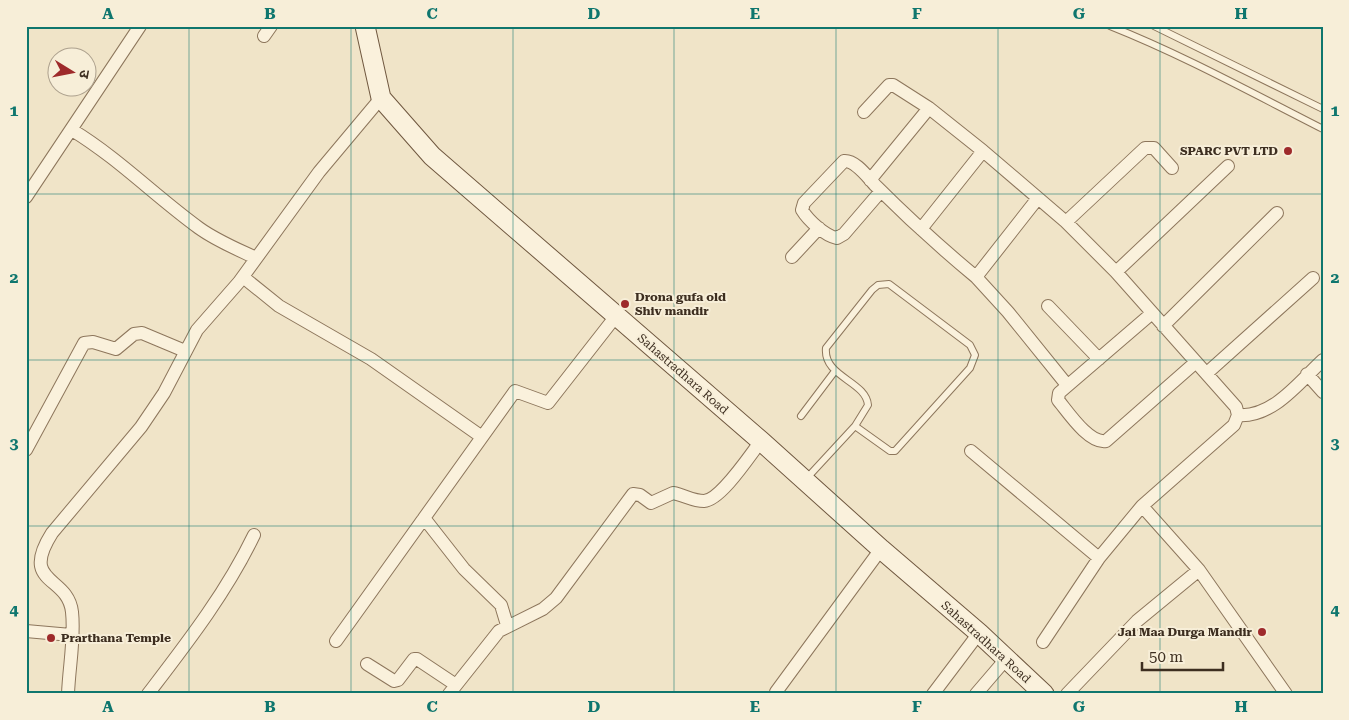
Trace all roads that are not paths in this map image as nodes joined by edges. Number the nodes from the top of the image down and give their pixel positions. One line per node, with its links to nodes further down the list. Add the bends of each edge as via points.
1 (140, 26): 10 (street)
2 (366, 26): 5 (main road, Sahastradhara Road)
3 (1110, 26): 9 (lane, via 1202,67)
4 (1154, 26): 7 (lane)
5 (381, 98): 23 (street, via 319,172); 30 (main road, Sahastradhara Road, via 432,156)
6 (929, 108): 8 (street, via 891,85); 11 (street); 14 (street)
7 (1323, 109)
8 (864, 112)
9 (1323, 129)
10 (72, 130): 16 (street); 23 (street, via 103,149 199,228)
11 (983, 151): 17 (street); 21 (street)
12 (1228, 166): 24 (street)
13 (1172, 168): 19 (street, via 1154,148 1145,148)
14 (870, 180): 15 (street); 20 (street, via 848,161 833,171 802,207)
15 (881, 191): 20 (street, via 840,236 830,237); 21 (street)
16 (26, 197)
17 (1038, 198): 19 (street); 26 (street)
18 (1277, 213): 31 (street)
19 (1066, 222): 24 (street)
20 (819, 228): 22 (street)
21 (921, 229): 26 (street)
22 (792, 257)
23 (256, 258): 25 (street)
24 (1116, 272): 29 (street)
25 (243, 277): 32 (street, via 197,330); 44 (street, via 279,306 386,368)
26 (976, 277): 39 (street)
27 (1313, 278): 37 (street)
28 (1048, 306): 33 (street)
29 (1151, 314): 31 (street); 33 (street)
30 (616, 316): 44 (street, via 548,403 515,391); 45 (main road, Sahastradhara Road)
31 (1163, 326): 35 (street)
32 (185, 351): 46 (street, via 142,333 134,334 116,350 93,342 84,343); 58 (street, via 168,387 141,427 43,547 40,555 42,571 65,595 71,607)
33 (1099, 359): 39 (street)
34 (1323, 360): 38 (street)
35 (1196, 362): 37 (street); 39 (street, via 1111,438 1103,441 1087,433 1058,400 1059,393)
36 (835, 371): 42 (lane); 43 (lane, via 867,399 866,410); 43 (lane, via 827,360 828,345 872,290 883,284 893,286 974,350 973,364 898,449 890,451)
37 (1207, 373): 41 (street, via 1236,407)
38 (1307, 374): 40 (street); 41 (street, via 1280,400 1259,414)
39 (1067, 385)
40 (1323, 392)
41 (1238, 415): 49 (street, via 1234,425)
42 (800, 416)
43 (855, 426): 48 (lane)
44 (482, 438): 50 (street)
45 (761, 441): 48 (main road, Sahastradhara Road); 55 (street, via 721,491 709,500 673,493 651,503 633,494 556,598 537,612)
46 (26, 450)
47 (970, 451): 53 (street)
48 (805, 480): 52 (main road, Sahastradhara Road)
49 (1142, 506): 53 (street); 54 (street)
50 (424, 518): 55 (street, via 464,569 500,605); 59 (street)
51 (254, 535): 67 (street, via 230,581)
52 (881, 549): 57 (main road, Sahastradhara Road); 64 (street)
53 (1099, 558): 60 (street)
54 (1199, 570): 70 (street, via 1137,621); 71 (street)
55 (507, 626): 63 (street, via 495,634)
56 (26, 631): 58 (street)
57 (979, 633): 61 (main road, Sahastradhara Road); 68 (street)
58 (71, 635): 66 (street)
59 (336, 641)
60 (1043, 642)
61 (1006, 659): 65 (main road, Sahastradhara Road); 69 (street)
62 (367, 664): 63 (street, via 394,681 417,659)
63 (453, 689)
64 (776, 692)
65 (1039, 692)
66 (68, 694)
67 (148, 694)
68 (933, 694)
69 (976, 694)
70 (1067, 694)
71 (1286, 694)

